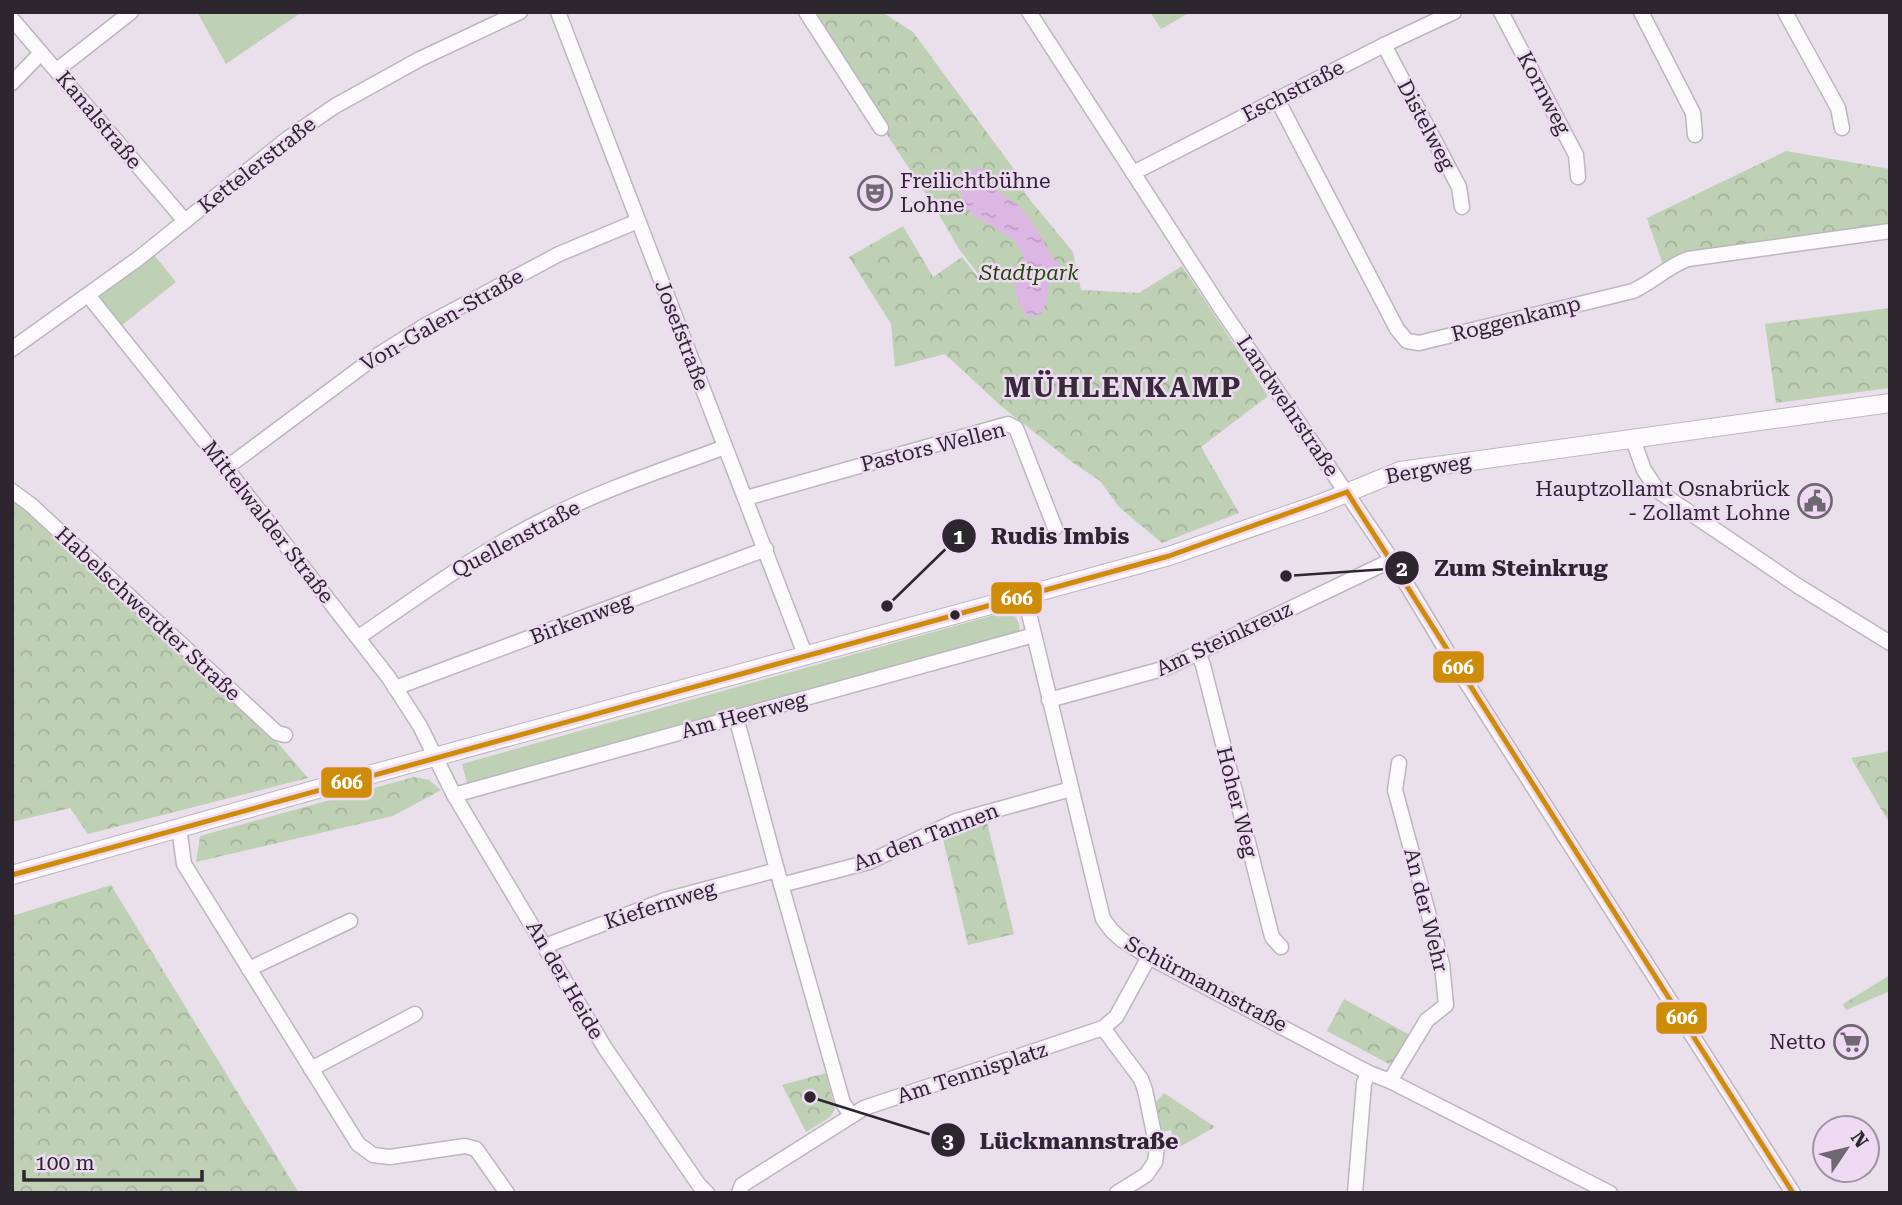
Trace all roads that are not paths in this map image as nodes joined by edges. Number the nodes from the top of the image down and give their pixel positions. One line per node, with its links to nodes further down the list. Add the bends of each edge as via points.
1 (131, 12): 13 (street)
2 (520, 12): 22 (street, Kettelerstraße, via 335,106)
3 (558, 12): 23 (street, Josefstraße)
4 (806, 12): 16 (street)
5 (1029, 12): 19 (street, Landwehrstraße)
6 (1454, 12): 11 (street, Eschstraße)
7 (1501, 12): 20 (street, Kornweg, via 1576,155)
8 (1641, 12): 18 (street, via 1693,113)
9 (1785, 12): 17 (street, via 1838,108)
10 (12, 19): 12 (street, Kanalstraße)
11 (1384, 45): 15 (street, Eschstraße); 21 (street, Distelweg, via 1459,187)
12 (41, 52): 13 (street, Kanalstraße); 14 (street)
13 (57, 70): 22 (street, Kanalstraße)
14 (12, 83)
15 (1277, 99): 19 (street, Eschstraße); 24 (street, Roggenkamp, via 1407,341 1419,343 1633,291 1688,259)
16 (881, 128)
17 (1842, 128)
18 (1695, 135)
19 (1133, 173): 32 (street, Landwehrstraße)
20 (1578, 177)
21 (1462, 207)
22 (184, 221): 25 (street, Kettelerstraße)
23 (638, 221): 29 (street, Josefstraße); 30 (street, Von-Galen-Straße, via 559,254 426,325 375,356)
24 (1890, 231)
25 (88, 295): 26 (street, Kettelerstraße); 30 (street, Mittelwalder Straße)
26 (12, 349)
27 (1890, 403): 28 (main road, Bergweg)
28 (1633, 440): 32 (main road, Bergweg, via 1418,467); 40 (street, via 1658,491)
29 (725, 447): 33 (street, Josefstraße); 39 (street, Quellenstraße, via 550,516 475,558)
30 (226, 468): 39 (street, Mittelwalder Straße)
31 (12, 491): 46 (street, Habelschwerdter Straße, via 277,733)
32 (1347, 492): 36 (street, Landwehrstraße); 37 (main road, Bergweg, via 1210,543)
33 (746, 498): 34 (street, Pastors Wellen, via 1008,424 1016,428); 35 (street, Josefstraße)
34 (1055, 528)
35 (766, 549): 42 (street, Josefstraße); 43 (street, Birkenweg)
36 (1392, 560): 41 (street, Am Steinkreuz); 71 (street, Landwehrstraße)
37 (1025, 597): 38 (street, Schürmannstraße); 42 (main road, Bergweg)
38 (1034, 635): 44 (street, Schürmannstraße); 45 (street, Am Heerweg)
39 (359, 637): 43 (street, Mittelwalder Straße)
40 (1890, 643)
41 (1198, 653): 44 (street, Am Steinkreuz, via 1154,672); 56 (street, Hoher Weg, via 1272,937)
42 (806, 657): 47 (main road, Bergweg)
43 (396, 688): 47 (street, Mittelwalder Straße)
44 (1049, 700): 49 (street, Schürmannstraße)
45 (736, 717): 50 (street, Am Heerweg); 53 (street)
46 (285, 735)
47 (437, 757): 50 (street, An der Heide); 51 (main road, Bergweg)
48 (1399, 763): 63 (street, An der Wehr, via 1395,790 1442,964 1446,1005 1427,1020)
49 (1071, 789): 53 (street, An den Tannen, via 956,821 869,862); 57 (street, Schürmannstraße, via 1103,919 1112,932)
50 (454, 795): 55 (street, An der Heide)
51 (179, 828): 52 (main road, Bergweg); 58 (street, via 184,864)
52 (12, 875)
53 (779, 878): 55 (street, Kiefernweg, via 665,900); 64 (street, via 843,1103)
54 (350, 920): 58 (street)
55 (545, 946): 66 (street, An der Heide, via 605,1048)
56 (1281, 947)
57 (1149, 957): 60 (street, via 1116,1017); 62 (street, Schürmannstraße)
58 (249, 969): 61 (street)
59 (415, 1014): 61 (street)
60 (1103, 1028): 64 (street, Am Tennisplatz); 68 (street, via 1141,1079 1157,1148 1146,1175)
61 (311, 1069): 65 (street, via 358,1144 373,1155 390,1157 465,1146 476,1149)
62 (1369, 1073): 63 (street, Schürmannstraße); 69 (street, via 1364,1083)
63 (1390, 1081): 70 (street, Schürmannstraße)
64 (851, 1115): 67 (street, Am Tennisplatz, via 742,1185)
65 (507, 1193)
66 (707, 1193)
67 (739, 1193)
68 (1117, 1193)
69 (1355, 1193)
70 (1610, 1193)
71 (1793, 1193)

